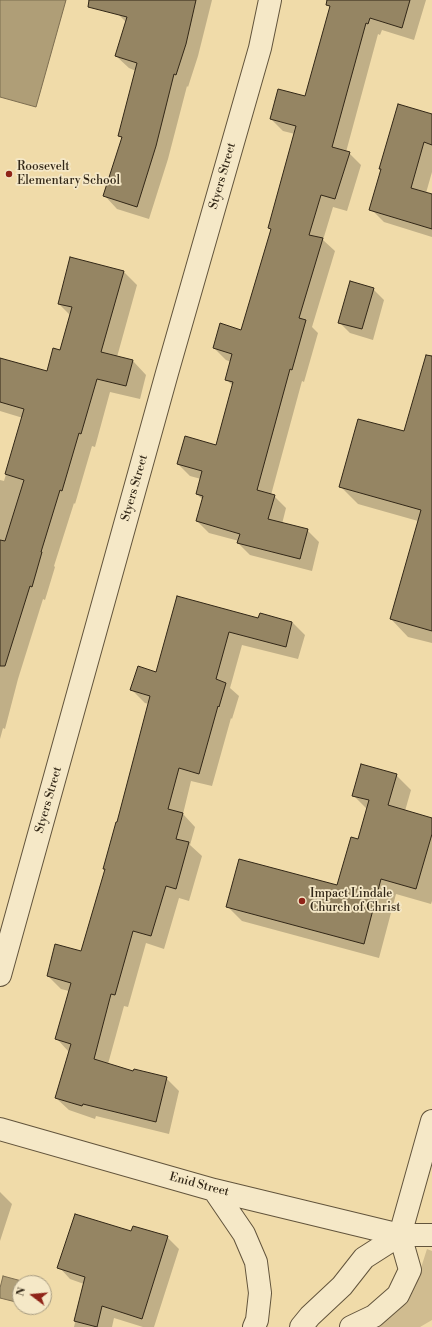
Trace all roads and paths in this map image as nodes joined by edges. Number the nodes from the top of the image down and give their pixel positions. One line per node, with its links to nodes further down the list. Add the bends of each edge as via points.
1 (270, 0): 2 (street, Styers Street, via 257,56)
2 (0, 975)
3 (432, 1121): 6 (street)
4 (0, 1129): 5 (street, Enid Street)
5 (214, 1190): 6 (street, Enid Street); 8 (street, via 244,1234 256,1262 260,1293)
6 (400, 1235): 7 (street, Enid Street); 9 (street, via 364,1258 342,1286); 10 (street, via 410,1270 398,1295 374,1316)
7 (432, 1235)
8 (254, 1327)
9 (301, 1327)
10 (351, 1327)

